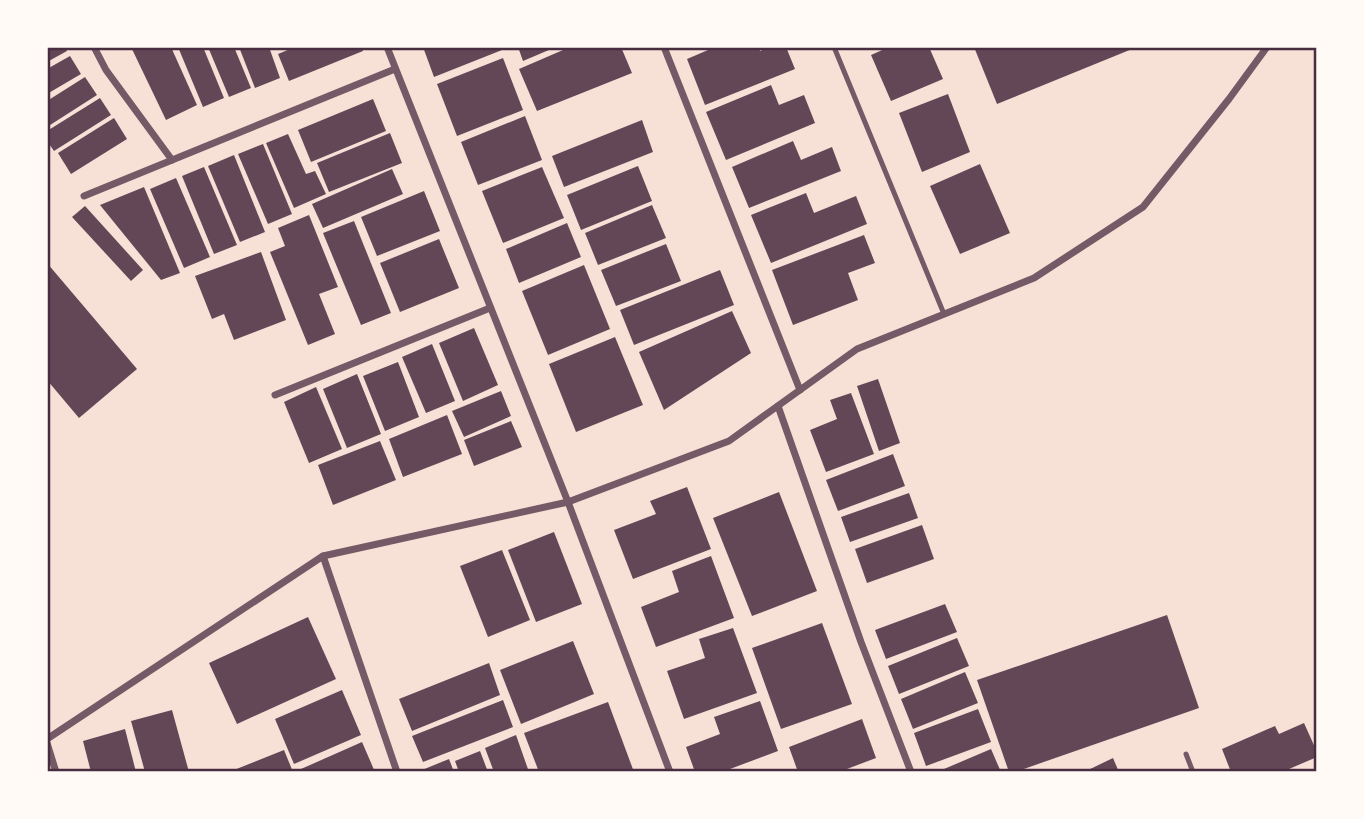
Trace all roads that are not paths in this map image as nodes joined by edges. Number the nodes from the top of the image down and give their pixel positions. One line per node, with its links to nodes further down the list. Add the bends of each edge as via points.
1 (94, 47): 7 (street)
2 (387, 47): 6 (street)
3 (664, 47): 11 (street)
4 (834, 47): 10 (lane)
5 (1267, 47): 10 (street, via 1143,207 1034,278)
6 (395, 69): 7 (street); 9 (street)
7 (173, 160): 8 (street)
8 (84, 196)
9 (490, 308): 12 (street); 14 (street)
10 (944, 314): 11 (street, via 857,349)
11 (800, 390): 13 (street)
12 (275, 395)
13 (778, 406): 14 (street, via 729,441); 21 (street)
14 (569, 502): 15 (street); 20 (street)
15 (323, 556): 16 (street); 19 (street)
16 (47, 741): 18 (street)
17 (1185, 754): 22 (lane)
18 (56, 772)
19 (397, 772)
20 (670, 772)
21 (911, 772)
22 (1193, 772)

